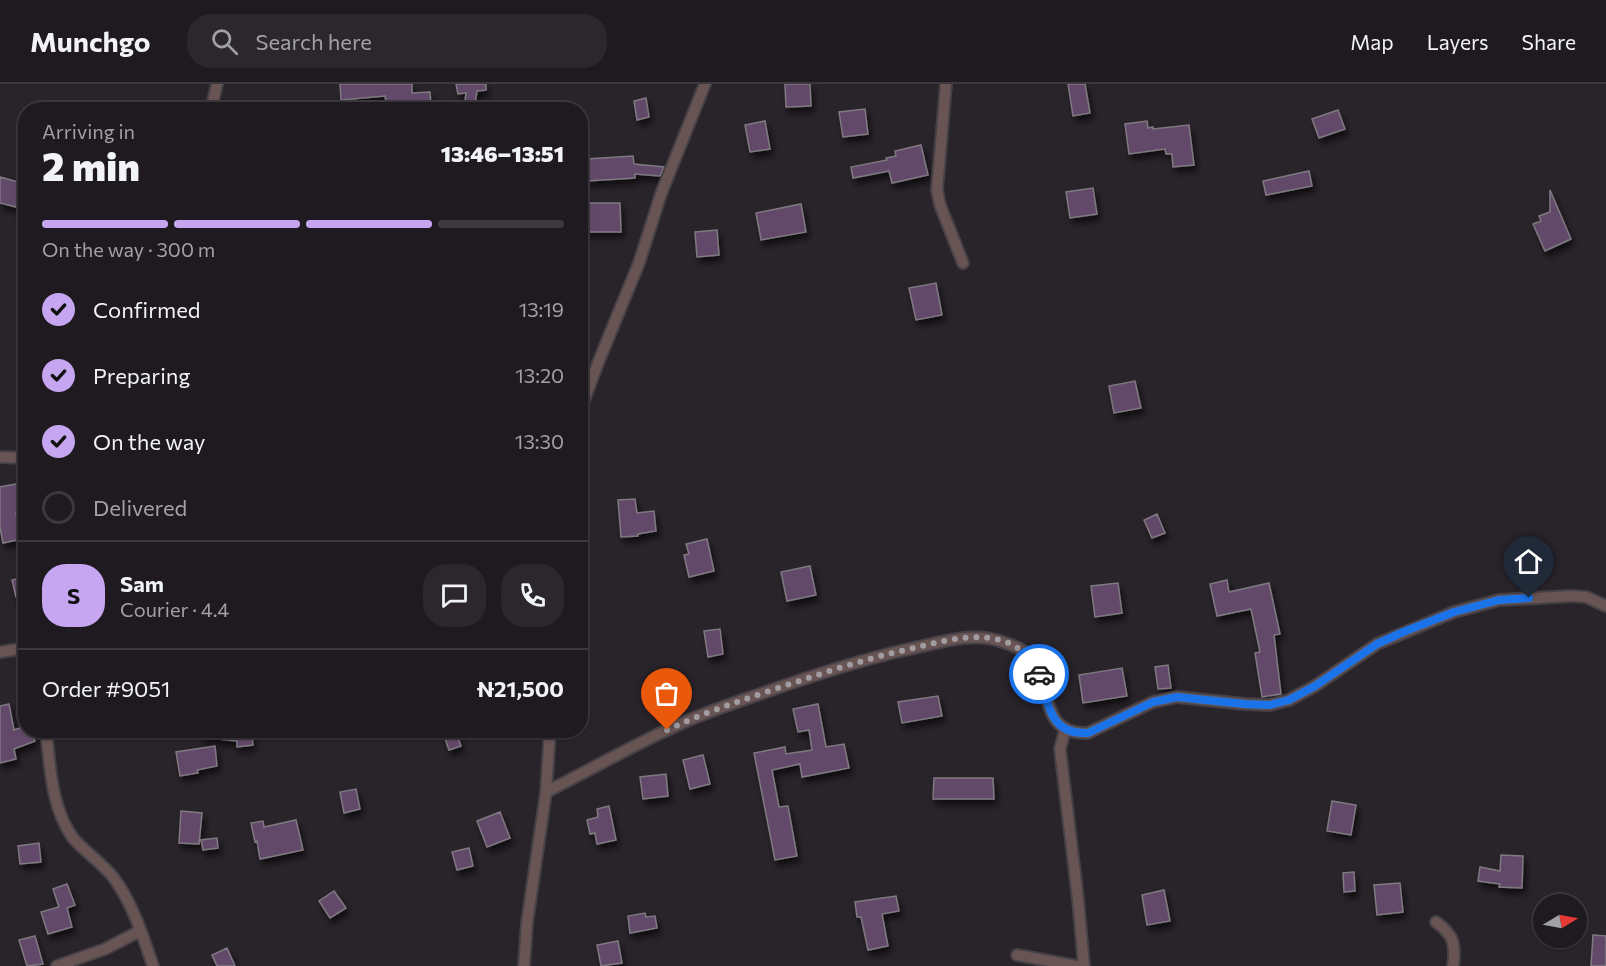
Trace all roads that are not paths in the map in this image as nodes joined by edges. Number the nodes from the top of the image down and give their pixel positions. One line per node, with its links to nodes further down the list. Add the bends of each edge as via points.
1 (218, 84): 4 (street)
2 (705, 84): 6 (street)
3 (946, 84): 5 (street, via 937,190)
4 (213, 102)
5 (963, 263)
6 (588, 390)
7 (0, 457): 8 (street)
8 (18, 458)
9 (1606, 606): 12 (street, via 1572,596 1499,600 1454,612 1377,644 1289,700 1270,705 1177,697 1153,702 1088,733)
10 (18, 649): 11 (street)
11 (0, 652)
12 (1065, 730): 15 (street, via 1053,715 1030,657 1017,646 964,637 855,662 688,720); 23 (street, via 1060,749)
13 (47, 738): 17 (street, via 61,813 74,838 114,879)
14 (549, 738): 15 (street)
15 (546, 792): 21 (street)
16 (1436, 922): 24 (street, via 1452,939)
17 (140, 931): 19 (street); 20 (street)
18 (1017, 955): 22 (street)
19 (57, 966)
20 (153, 966)
21 (524, 966)
22 (1076, 966)
23 (1084, 966)
24 (1453, 966)

